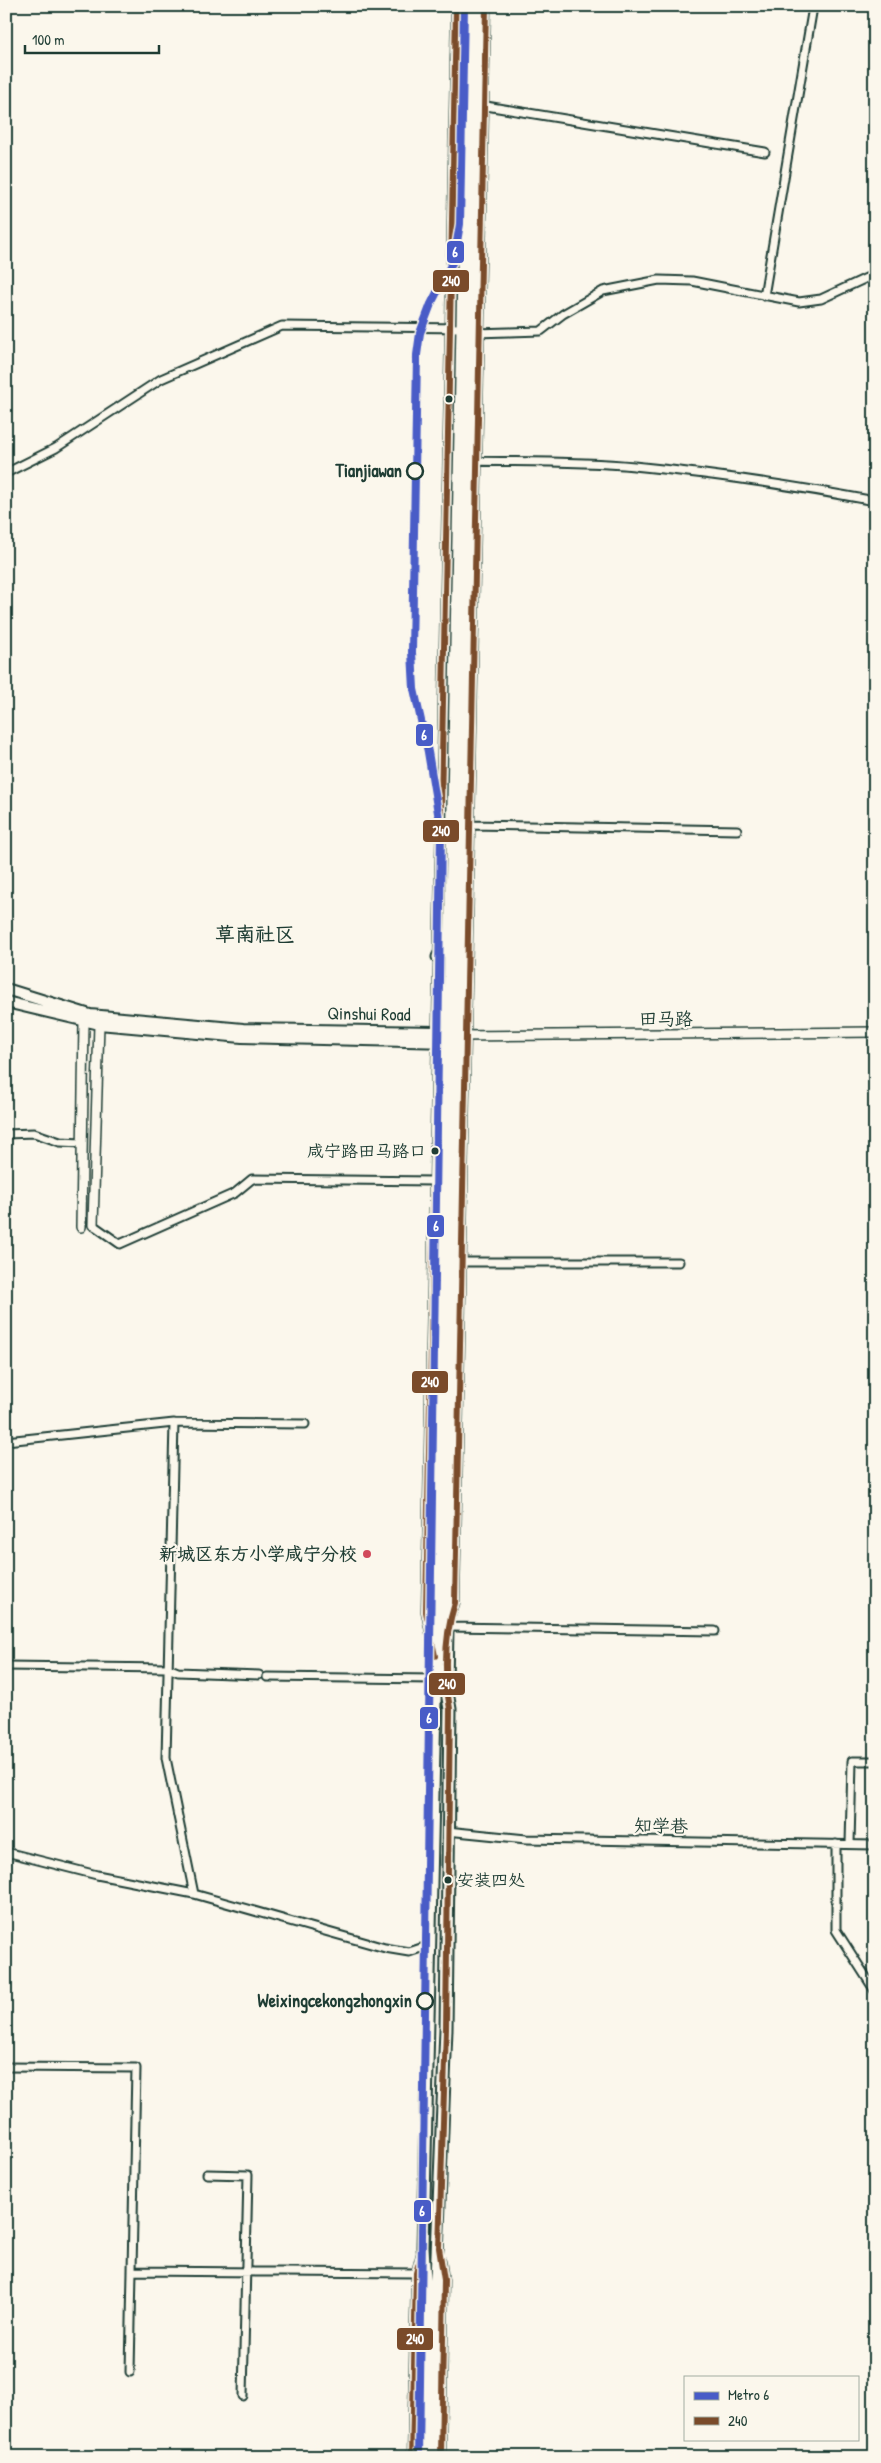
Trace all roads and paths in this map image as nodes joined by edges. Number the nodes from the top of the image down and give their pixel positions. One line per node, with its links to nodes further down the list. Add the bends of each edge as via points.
1 (456, 6): 10 (street)
2 (468, 6): 11 (main road)
3 (479, 6): 6 (main road)
4 (486, 6): 6 (street)
5 (810, 6): 9 (street)
6 (480, 105): 7 (street); 12 (main road)
7 (765, 152)
8 (875, 274): 9 (street, via 821,299 799,302)
9 (764, 296): 12 (street, via 692,281 659,280 603,291 541,331)
10 (450, 327): 11 (street); 14 (street, via 282,326 161,379 56,448); 19 (street)
11 (462, 327): 12 (street); 18 (main road)
12 (476, 333): 13 (main road)
13 (474, 461): 15 (street, via 554,461 633,466); 16 (street); 25 (main road)
14 (6, 473)
15 (875, 500)
16 (470, 825): 17 (street); 25 (street)
17 (737, 830)
18 (451, 931): 19 (main road); 25 (main road)
19 (438, 957): 25 (street)
20 (6, 989): 25 (main road, Qinshui Road, via 90,1015 243,1028)
21 (6, 1002): 22 (main road, Qinshui Road)
22 (84, 1022): 23 (main road, Qinshui Road); 27 (street)
23 (99, 1024): 25 (main road, Qinshui Road, via 242,1037); 28 (street)
24 (875, 1032): 25 (street, 田马路)
25 (449, 1036): 29 (street); 32 (street); 37 (main road); 39 (main road)
26 (6, 1134): 27 (street, via 34,1134 60,1142)
27 (82, 1143): 28 (street); 31 (street)
28 (96, 1144): 30 (street)
29 (435, 1181): 30 (street, via 252,1179 236,1193 120,1244); 39 (street, via 426,1612)
30 (93, 1224)
31 (81, 1227)
32 (462, 1262): 33 (street); 37 (street, via 455,1603)
33 (679, 1262)
34 (174, 1423): 35 (street); 36 (street); 41 (street)
35 (305, 1424)
36 (6, 1441)
37 (447, 1627): 38 (street); 46 (main road, via 446,1687 450,1709)
38 (715, 1631)
39 (436, 1659): 44 (main road)
40 (6, 1666): 41 (street)
41 (168, 1668): 42 (street, via 178,1672); 51 (street, via 166,1758)
42 (259, 1675)
43 (267, 1677): 44 (street)
44 (435, 1679): 52 (main road)
45 (875, 1761): 48 (street, via 852,1761)
46 (447, 1831): 47 (street, 知学巷, via 526,1839); 57 (main road, via 446,2029)
47 (836, 1844): 48 (street, 知学巷); 53 (street, via 836,1930)
48 (850, 1844): 49 (street, 知学巷)
49 (875, 1845)
50 (6, 1852): 51 (street, via 97,1875)
51 (194, 1894): 52 (street, via 385,1948 409,1952)
52 (430, 1945): 56 (main road)
53 (875, 1991)
54 (6, 2067): 58 (street, via 136,2068)
55 (207, 2174): 59 (street, via 248,2175)
56 (423, 2248): 60 (street); 64 (main road, via 426,2280)
57 (439, 2248): 65 (main road); 66 (street, via 444,2280)
58 (132, 2271): 59 (street); 61 (street)
59 (246, 2272): 60 (street); 62 (street)
60 (416, 2273): 63 (street)
61 (130, 2372)
62 (243, 2396)
63 (412, 2457)
64 (423, 2457)
65 (432, 2457)
66 (441, 2457)

